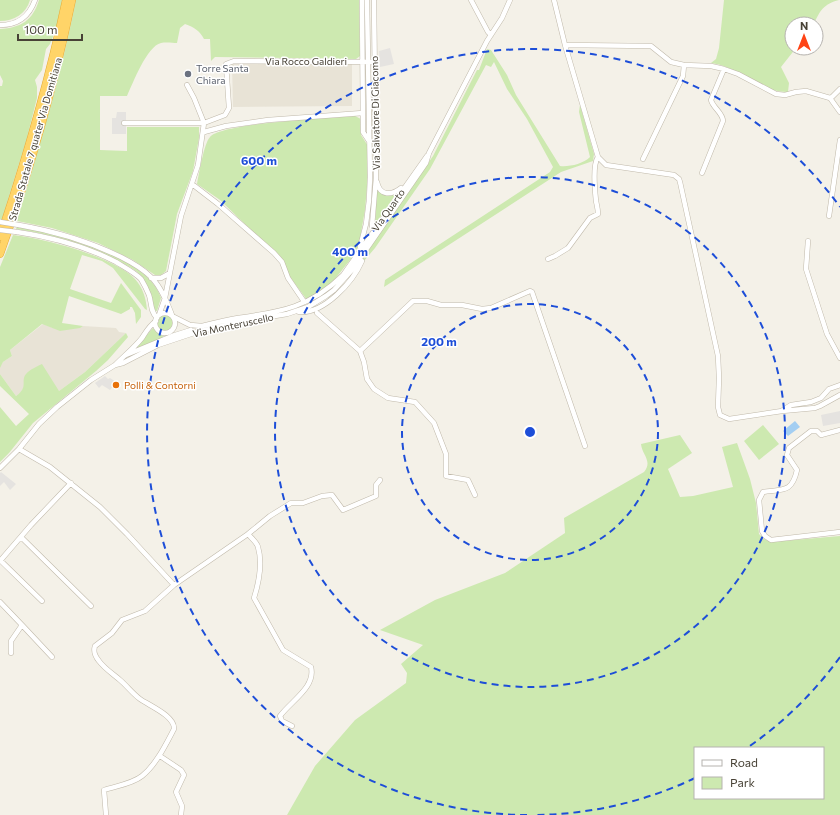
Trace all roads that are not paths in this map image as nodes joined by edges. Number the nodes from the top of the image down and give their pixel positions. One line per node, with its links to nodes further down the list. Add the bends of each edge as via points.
1 (35, 0): 10 (street, via 30,13 23,19)
2 (66, 0): 39 (highway, Strada Statale 7 quater Via Domitiana, via 48,80)
3 (72, 0): 42 (highway, Strada Statale 7 quater Via Domitiana, via 41,127)
4 (362, 0): 13 (street, Via Salvatore Di Giacomo)
5 (367, 0): 14 (street, Via Salvatore Di Giacomo)
6 (374, 0): 15 (street, Via Salvatore Di Giacomo)
7 (471, 0): 11 (street)
8 (510, 0): 11 (street, Via Quarto)
9 (554, 0): 12 (street)
10 (0, 25)
11 (491, 35): 28 (street, Via Quarto)
12 (565, 45): 16 (street, via 651,46 672,62); 29 (street)
13 (362, 62): 14 (street, Via Rocco Galdieri); 22 (street, Via Salvatore Di Giacomo); 24 (street, Via Rocco Galdieri, via 230,62 226,64 228,110 224,115)
14 (368, 62): 15 (street, Via Rocco Galdieri); 27 (street, Via Salvatore Di Giacomo)
15 (374, 62): 32 (street, Via Salvatore Di Giacomo)
16 (684, 65): 17 (street); 30 (street, via 683,76)
17 (724, 69): 20 (street, via 776,94 806,91); 31 (street, via 711,100 723,119)
18 (188, 85): 24 (street)
19 (840, 89): 20 (street)
20 (830, 98): 21 (street)
21 (840, 112)
22 (362, 113): 25 (street, via 268,120); 27 (street, Via Salvatore Di Giacomo, via 363,132)
23 (124, 123): 24 (street)
24 (204, 123): 25 (street)
25 (204, 132): 33 (street)
26 (840, 140): 35 (street)
27 (369, 141): 41 (street, Via Salvatore Di Giacomo, via 369,200)
28 (429, 153): 34 (street, Via Quarto); 50 (street, Via Quarto, via 426,163 348,276 326,296)
29 (598, 157): 43 (street, via 595,174 598,214 590,218 568,248); 63 (street, via 606,165 674,175 679,179 718,356 718,411 725,418 729,418)
30 (643, 159)
31 (702, 173)
32 (376, 178): 34 (street, via 379,189 386,193 395,192); 37 (street, Via Salvatore Di Giacomo)
33 (192, 184): 45 (street, via 181,216); 48 (street, via 274,253 282,262 288,278)
34 (404, 186): 41 (street, Via Quarto)
35 (829, 216)
36 (0, 222): 46 (street, bridge, via 52,231 93,244 134,264)
37 (372, 226)
38 (0, 230): 49 (street, bridge, via 75,245 124,267 136,275 145,287)
39 (0, 237)
40 (808, 241): 59 (street, via 806,269 827,334)
41 (359, 251): 52 (street, Via Quarto, via 343,275 330,287 316,298 295,307 198,326 186,324)
42 (0, 254)
43 (548, 259)
44 (362, 261): 50 (street, via 353,277 330,300 314,309)
45 (170, 273): 46 (street, via 161,278); 47 (street)
46 (151, 278): 47 (street)
47 (165, 298): 52 (street); 53 (street)
48 (303, 300)
49 (151, 310): 53 (street); 54 (street)
50 (297, 311): 56 (street, Via Monteruscello)
51 (317, 312): 57 (street)
52 (173, 316): 53 (street, via 165,313); 56 (street, via 175,326)
53 (157, 318): 54 (street); 56 (street, via 158,330)
54 (150, 326): 58 (street)
55 (191, 330): 56 (street)
56 (172, 336): 58 (street); 60 (street, Via Monteruscello)
57 (360, 351): 65 (street, via 413,301 482,309 491,308 530,291); 70 (street, via 367,379 374,389 388,398 415,402 434,422 446,454 446,476 468,480)
58 (126, 355): 60 (street)
59 (840, 358)
60 (115, 365): 66 (street, Via Monteruscello, via 57,407)
61 (840, 385): 63 (street, via 829,389 820,398 811,402 791,405)
62 (840, 395): 63 (street, via 815,408)
63 (782, 410)
64 (840, 430): 71 (street, via 821,435 818,431 811,431 789,448 787,455 797,470 791,486 763,492 758,500 762,531 771,540)
65 (584, 446)
66 (19, 449): 67 (street, Via Monteruscello); 69 (street)
67 (0, 468)
68 (380, 480): 72 (street, via 376,485 376,496 343,510 332,495 304,503 291,503)
69 (71, 483): 73 (street); 75 (street, via 113,519)
70 (475, 495)
71 (840, 532)
72 (248, 534): 75 (street); 82 (street, via 258,545 259,582 254,598 258,607 282,650 311,667 313,675 310,684 280,716 282,721)
73 (20, 537): 74 (street); 78 (street)
74 (0, 560): 77 (street)
75 (174, 585): 83 (street, via 145,611 122,620 94,649 104,667 139,699 172,721 174,729)
76 (0, 602): 79 (street)
77 (42, 602)
78 (91, 606)
79 (22, 625): 80 (street, via 11,641); 81 (street)
80 (11, 652)
81 (52, 657)
82 (292, 726)
83 (160, 756): 84 (street, via 142,776 104,790); 85 (street, via 181,770 184,775 176,792 182,806)
84 (106, 815)
85 (181, 815)

